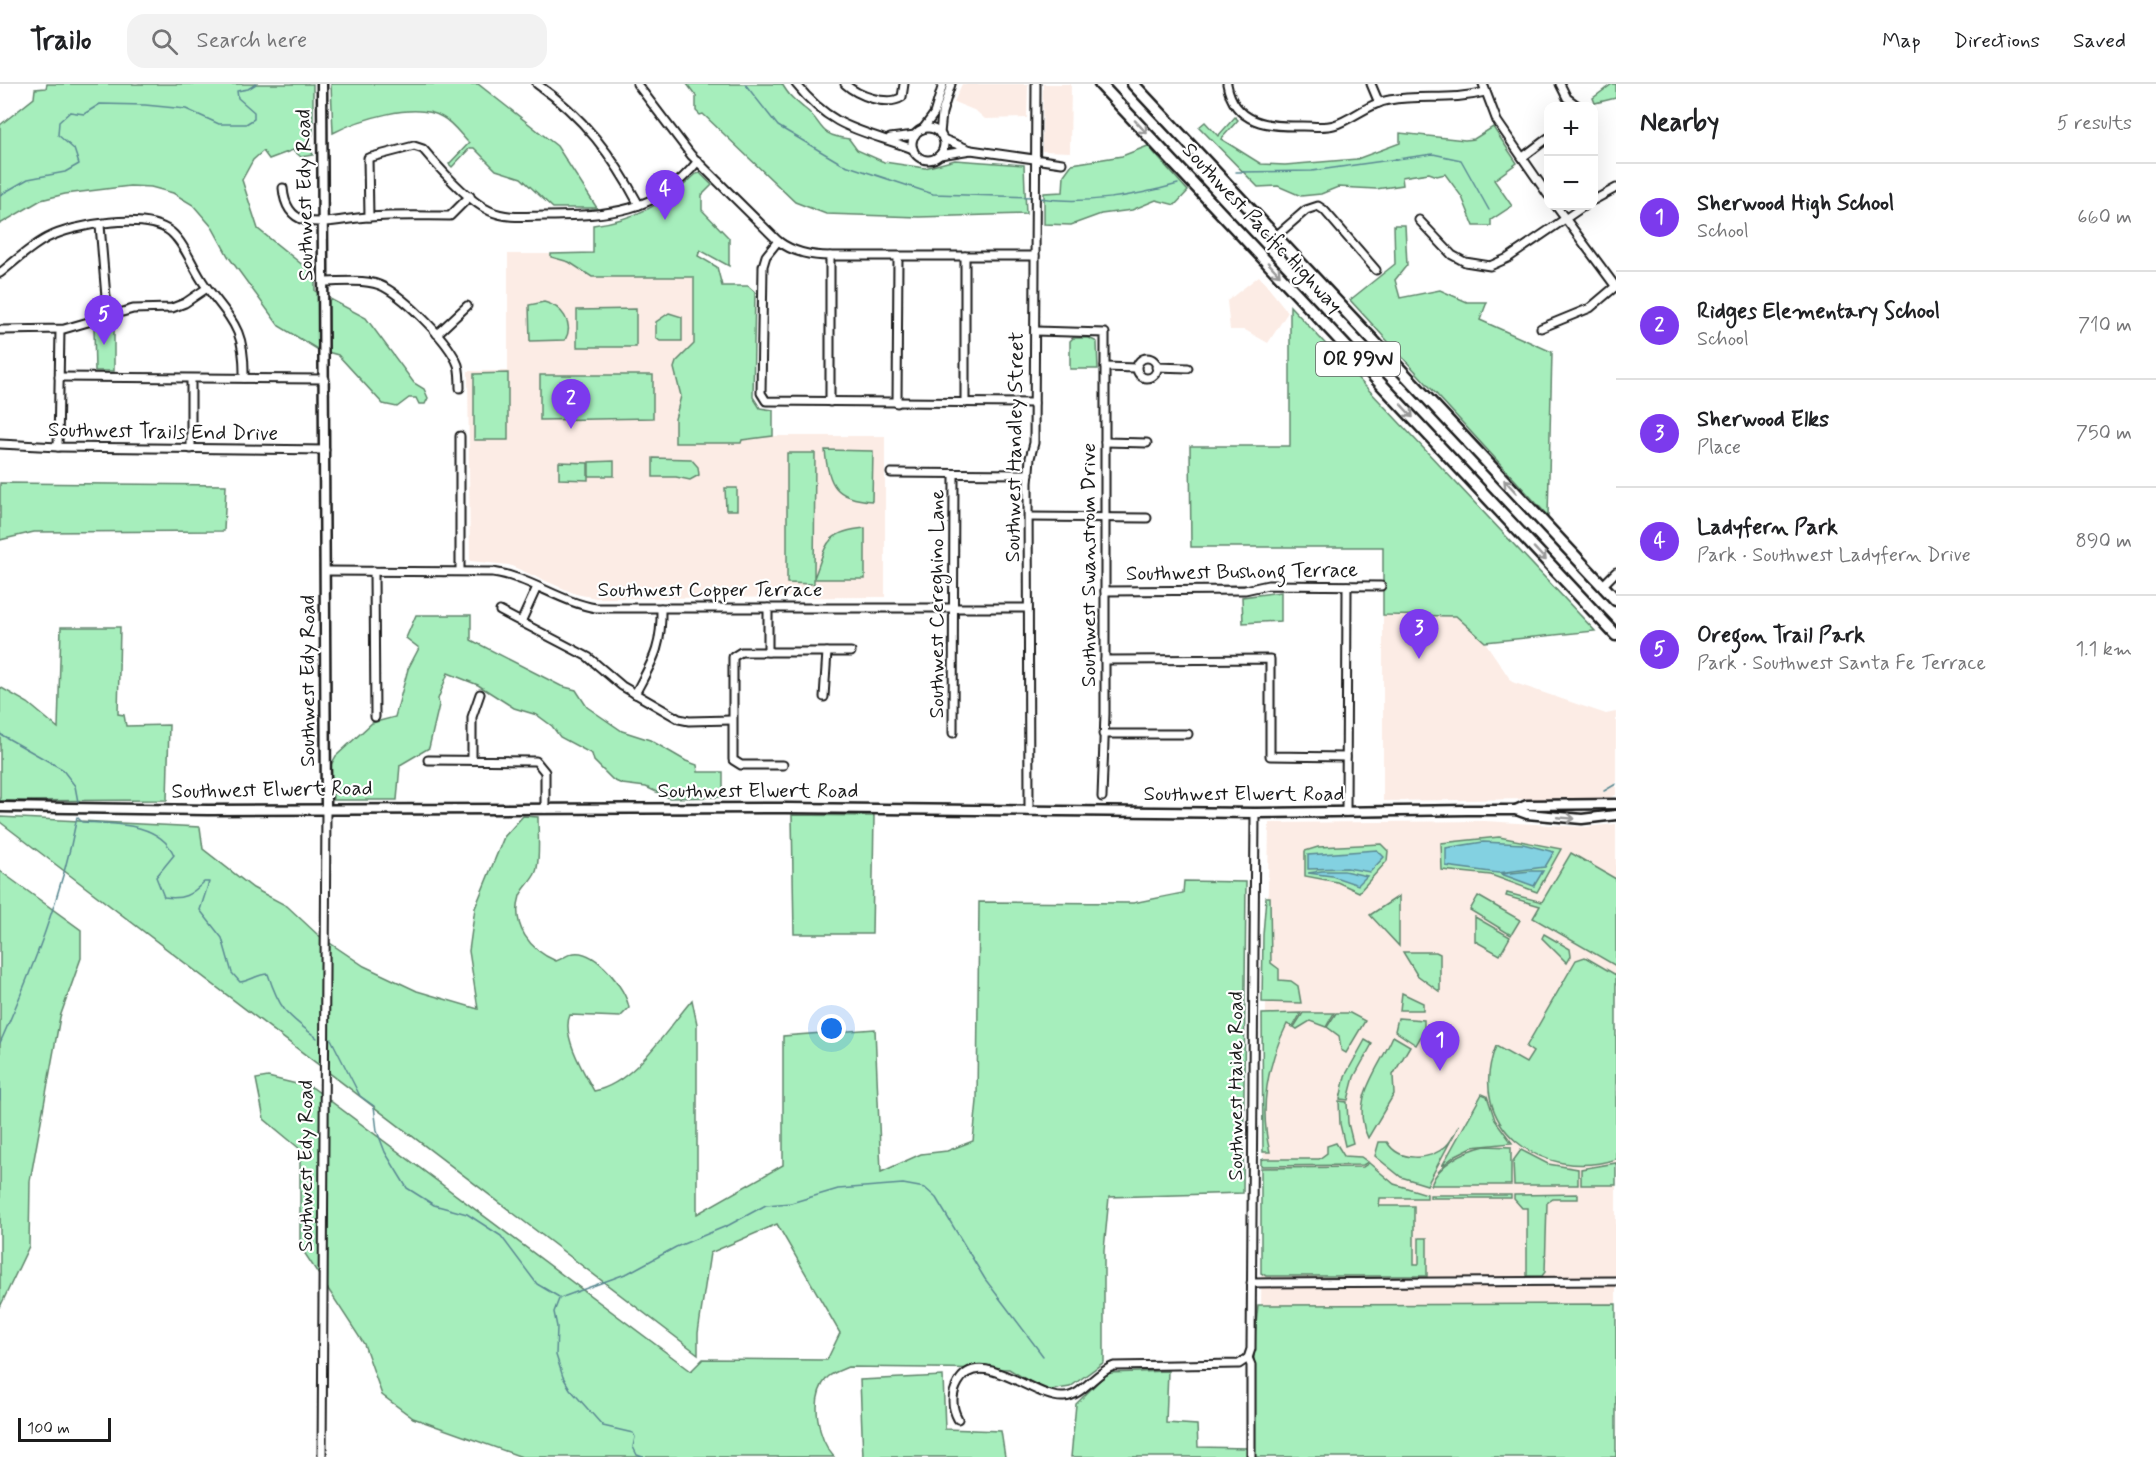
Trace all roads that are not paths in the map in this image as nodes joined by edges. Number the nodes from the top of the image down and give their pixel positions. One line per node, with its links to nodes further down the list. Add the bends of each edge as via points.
1 (322, 84): 41 (main road, Southwest Edy Road)
2 (637, 84): 28 (street)
3 (796, 84): 21 (street, via 823,112 848,128)
4 (845, 84): 5 (street, via 858,94 895,100 902,97)
5 (904, 84)
6 (943, 84): 18 (street, via 934,114)
7 (951, 84): 20 (street, via 942,113)
8 (1036, 84): 27 (street, Southwest Handley Street)
9 (1100, 84): 103 (highway, Southwest Pacific Highway / OR 99W, one-way to 103)
10 (1133, 84): 43 (highway, Southwest Pacific Highway / OR 99W)
11 (1227, 84): 17 (street, via 1242,112 1255,122 1271,126 1332,125)
12 (1371, 84): 17 (street)
13 (1560, 84): 16 (street)
14 (540, 85): 35 (street, via 585,124)
15 (1484, 88): 17 (street, via 1456,98); 26 (street, via 1497,121)
16 (1572, 102)
17 (1379, 103)
18 (923, 129): 19 (street); 20 (street, via 933,129)
19 (915, 135): 21 (street); 23 (street)
20 (942, 136): 24 (street); 25 (street)
21 (890, 138): 23 (street)
22 (1544, 141): 26 (street)
23 (913, 149): 25 (street, via 922,159 932,160)
24 (971, 150): 25 (street); 27 (street)
25 (940, 155)
26 (1523, 157): 32 (street)
27 (1036, 159): 29 (street); 48 (street, Southwest Handley Street)
28 (698, 161): 35 (street, via 675,184); 44 (street)
29 (1062, 163)
30 (283, 188): 41 (street, via 289,212 302,219)
31 (1616, 188): 34 (street)
32 (1544, 189)
33 (470, 196): 35 (street, via 491,211 514,216 609,214); 38 (street, via 450,216); 38 (street, via 420,147 414,146 368,158)
34 (1598, 197)
35 (639, 205)
36 (1560, 210): 39 (street)
37 (1577, 210): 39 (street)
38 (369, 217): 41 (street)
39 (1566, 217): 40 (street, via 1508,258 1490,266 1465,262 1452,255); 52 (street)
40 (1419, 220)
41 (324, 222): 51 (main road, Southwest Edy Road)
42 (100, 225): 50 (street, via 69,229 49,237); 53 (street, via 138,221 164,228 177,238); 55 (street, via 106,297)
43 (1276, 236): 49 (street, via 1306,210 1318,206); 91 (highway, Southwest Pacific Highway / OR 99W, one-way to 43)
44 (778, 241): 45 (street, via 802,253); 70 (street, via 763,266 761,393 764,400)
45 (830, 256): 46 (street); 70 (street)
46 (898, 256): 47 (street); 71 (street)
47 (965, 256): 48 (street); 72 (street)
48 (1035, 256): 59 (street, Southwest Handley Street)
49 (1376, 270)
50 (0, 273)
51 (324, 282): 60 (street, via 383,286); 68 (main road, Southwest Edy Road)
52 (1616, 286): 56 (street, via 1590,308)
53 (207, 288): 55 (street, via 172,308 138,308); 66 (street, via 240,334)
54 (467, 306): 60 (street)
55 (112, 315): 58 (street)
56 (1540, 328)
57 (0, 330): 58 (street)
58 (60, 330): 65 (street)
59 (1035, 331): 61 (street, Southwest Swanstrom Drive, via 1105,333); 73 (street, Southwest Handley Street)
60 (437, 334): 69 (street, via 458,364)
61 (1105, 367): 63 (street); 75 (street, Southwest Swanstrom Drive)
62 (1156, 367): 63 (street, via 1152,376 1144,377); 63 (street, via 1152,358 1146,358); 64 (street)
63 (1136, 368)
64 (1188, 368)
65 (59, 377): 67 (street); 78 (street)
66 (244, 378): 67 (street); 68 (street)
67 (191, 379): 79 (street)
68 (325, 380): 80 (main road, Southwest Edy Road)
69 (460, 388)
70 (830, 402): 71 (street)
71 (897, 403): 72 (street)
72 (965, 403): 73 (street)
73 (1034, 403): 83 (street, Southwest Handley Street)
74 (460, 436): 89 (street)
75 (1105, 442): 76 (street); 85 (street, Southwest Swanstrom Drive)
76 (1147, 443)
77 (0, 444): 78 (street, Southwest Trails End Drive)
78 (58, 447): 79 (street, Southwest Trails End Drive)
79 (191, 449): 80 (street, Southwest Trails End Drive)
80 (325, 450): 87 (main road, Southwest Edy Road)
81 (891, 473): 82 (street)
82 (954, 474): 83 (street); 99 (street, Southwest Cereghino Lane)
83 (1029, 474): 84 (street, Southwest Handley Street)
84 (1029, 517): 85 (street); 100 (street, Southwest Handley Street)
85 (1105, 518): 86 (street); 95 (street, Southwest Swanstrom Drive)
86 (1147, 518)
87 (326, 571): 88 (street, Southwest Copper Terrace); 123 (main road, Southwest Edy Road)
88 (374, 571): 89 (street, Southwest Copper Terrace); 111 (street)
89 (460, 571): 94 (street, Southwest Copper Terrace, via 503,574)
90 (1616, 572): 91 (street)
91 (1603, 585): 96 (highway, Southwest Pacific Highway / OR 99W)
92 (1347, 586): 93 (street, Southwest Bushong Terrace); 95 (street, Southwest Bushong Terrace); 116 (street)
93 (1381, 586)
94 (537, 587): 97 (street, Southwest Copper Terrace, via 585,606); 102 (street)
95 (1105, 591): 107 (street, Southwest Swanstrom Drive)
96 (1616, 600)
97 (661, 608): 98 (street, Southwest Copper Terrace); 109 (street, via 658,651)
98 (768, 608): 99 (street, Southwest Copper Terrace); 104 (street)
99 (954, 608): 100 (street, Southwest Copper Terrace); 113 (street, Southwest Cereghino Lane)
100 (1028, 608): 126 (street, Southwest Handley Street)
101 (500, 611): 102 (street)
102 (521, 622): 109 (street, via 588,657)
103 (1616, 635)
104 (768, 652): 105 (street); 112 (street, via 735,654)
105 (827, 652): 106 (street); 110 (street)
106 (851, 652)
107 (1105, 660): 114 (street, Southwest Swanstrom Drive); 116 (street, via 1270,659 1270,756)
108 (480, 694): 118 (street, via 473,714)
109 (635, 694): 112 (street, via 685,720)
110 (824, 697)
111 (375, 717)
112 (732, 720): 119 (street, via 732,758 736,764)
113 (953, 734)
114 (1103, 734): 115 (street); 120 (street, Southwest Swanstrom Drive)
115 (1188, 734)
116 (1346, 757): 127 (street)
117 (428, 760): 118 (street)
118 (472, 760): 124 (street, via 540,763 545,771)
119 (783, 765)
120 (1102, 797)
121 (1616, 804): 125 (main road, Southwest Elwert Road, via 1527,805)
122 (0, 807): 123 (main road, Southwest Elwert Road)
123 (326, 808): 124 (main road, Southwest Elwert Road); 134 (street, Southwest Edy Road)
124 (545, 809): 126 (main road, Southwest Elwert Road)
125 (1516, 810): 127 (main road, Southwest Elwert Road); 129 (main road, Southwest Elwert Road, one-way to 129, via 1582,819)
126 (1029, 811): 128 (main road, Southwest Elwert Road)
127 (1346, 812): 128 (main road, Southwest Elwert Road)
128 (1255, 813): 131 (street, Southwest Haide Road)
129 (1616, 815)
130 (1616, 1281): 131 (street)
131 (1251, 1283): 132 (street, Southwest Haide Road)
132 (1248, 1358): 133 (street, via 1239,1364 1114,1366 1066,1397 1050,1396 994,1371 970,1371 962,1377 954,1396); 135 (street, Southwest Haide Road)
133 (958, 1419)
134 (322, 1457)
135 (1251, 1457)

